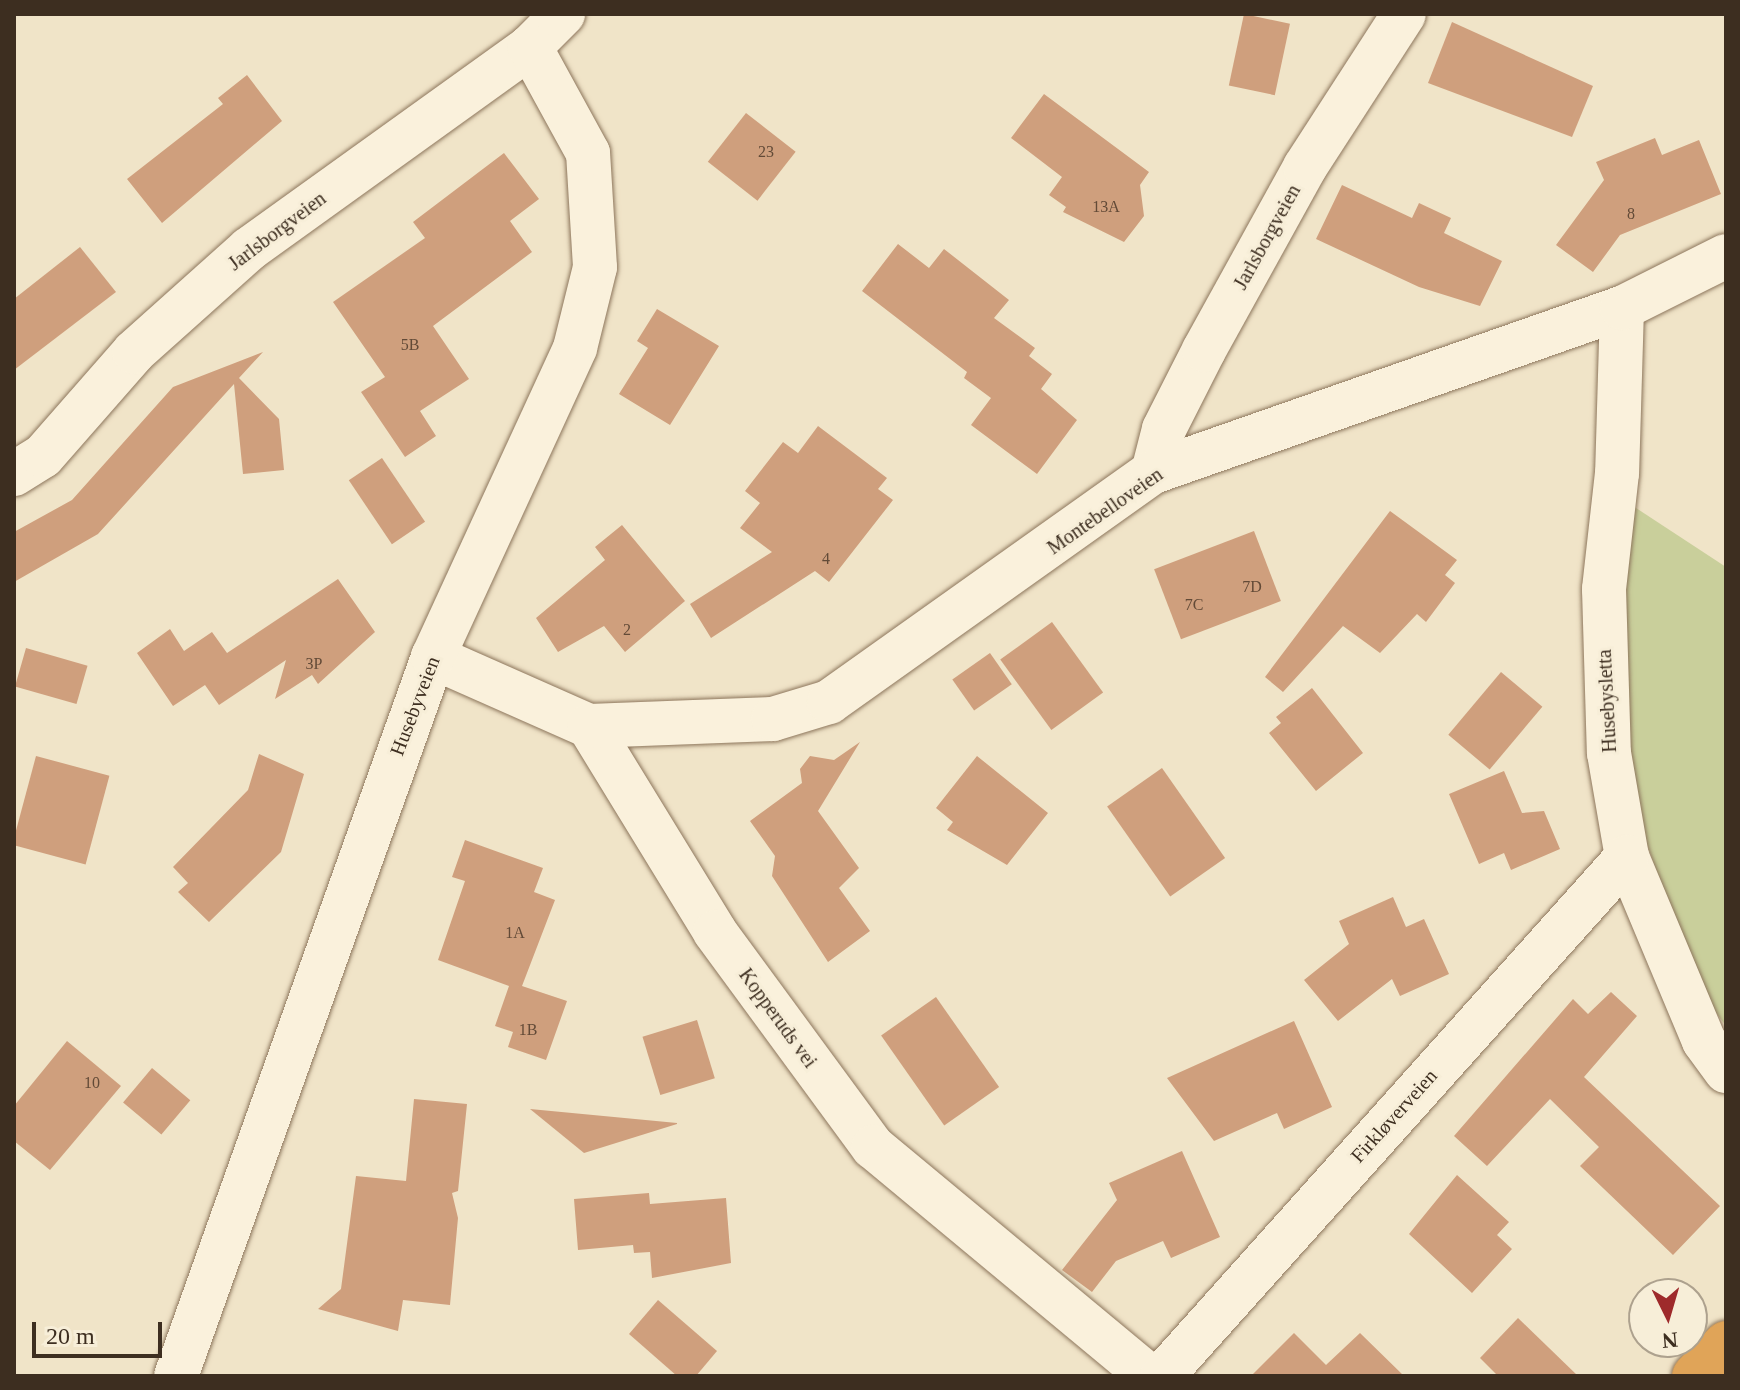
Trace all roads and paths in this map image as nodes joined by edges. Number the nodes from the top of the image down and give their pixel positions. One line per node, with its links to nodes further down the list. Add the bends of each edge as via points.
1 (563, 14): 3 (street, Jarlsborgveien)
2 (1404, 14): 6 (street, Jarlsborgveien, via 1305,167 1204,350 1164,429)
3 (530, 47): 7 (street, Jarlsborgveien, via 249,249 134,352 43,456); 8 (street, Husebyveien, via 588,153 595,267 575,348)
4 (1726, 256): 5 (street, Montebelloveien)
5 (1622, 308): 6 (street, Montebelloveien); 10 (street, Husebysletta, via 1604,616 1609,753)
6 (1153, 472): 9 (street, Montebelloveien, via 829,702 773,719)
7 (14, 474)
8 (433, 657): 9 (street); 13 (street, Husebyveien)
9 (589, 726): 14 (street, Kopperuds vei, via 715,932 873,1147)
10 (1627, 857): 11 (street, Husebysletta, via 1704,1041); 15 (street, Firkløverveien)
11 (1726, 1071)
12 (1726, 1343): 16 (highway)
13 (176, 1376)
14 (1149, 1376)
15 (1162, 1376)
16 (1694, 1376)

